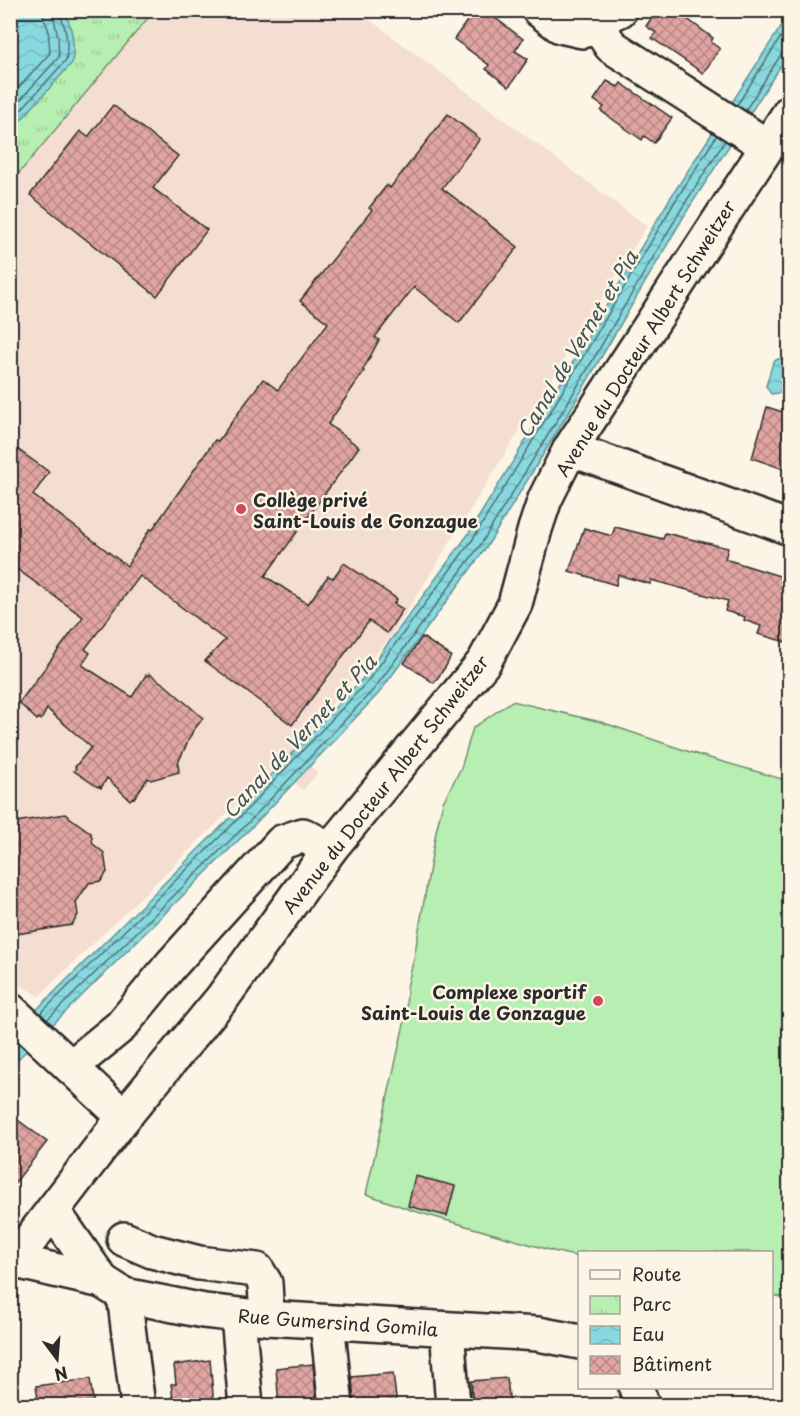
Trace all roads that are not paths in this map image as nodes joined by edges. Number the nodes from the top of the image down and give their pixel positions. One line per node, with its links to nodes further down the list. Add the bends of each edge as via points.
1 (539, 10): 2 (street, via 560,26 582,31)
2 (609, 18): 4 (street, via 610,46)
3 (789, 112): 4 (street, Avenue du Docteur Albert Schweitzer)
4 (767, 146): 5 (street, Avenue du Docteur Albert Schweitzer)
5 (570, 449): 6 (street); 7 (street, Avenue du Docteur Albert Schweitzer, via 545,499 515,604 484,662)
6 (789, 528)
7 (330, 849): 9 (street, via 303,836 282,842 121,1026); 10 (street, Avenue du Docteur Albert Schweitzer, via 223,997)
8 (14, 1012): 9 (street)
9 (71, 1067): 10 (street)
10 (124, 1117): 11 (street, Avenue du Docteur Albert Schweitzer)
11 (53, 1211): 13 (street, Avenue du Docteur Albert Schweitzer); 14 (street)
12 (124, 1239): 15 (street, via 199,1263 257,1270 265,1282)
13 (13, 1264): 14 (street, Rue Gumersind Gomila)
14 (113, 1288): 15 (street, Rue Gumersind Gomila, via 204,1311); 20 (street)
15 (252, 1317): 16 (street, Rue Gumersind Gomila); 21 (street)
16 (327, 1322): 17 (street, Rue Gumersind Gomila); 22 (street)
17 (447, 1329): 18 (street, Rue Gumersind Gomila, via 538,1334); 23 (street)
18 (578, 1342)
19 (636, 1389): 24 (street)
20 (138, 1406)
21 (246, 1406)
22 (336, 1406)
23 (453, 1406)
24 (643, 1406)

